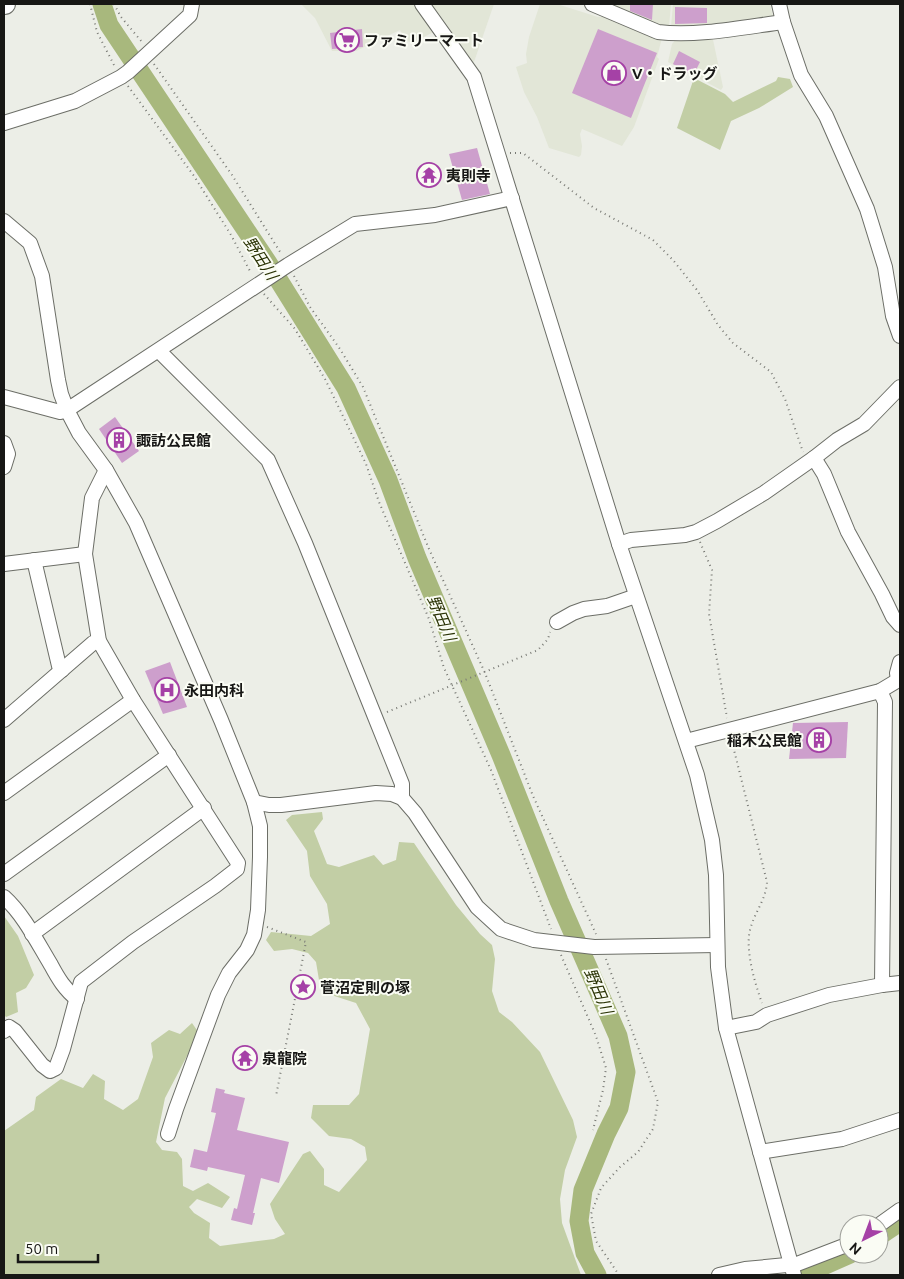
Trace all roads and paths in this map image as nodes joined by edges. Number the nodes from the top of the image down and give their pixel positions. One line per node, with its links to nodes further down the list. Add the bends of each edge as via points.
1 (90, 4): 9 (path, via 97,32 112,63)
2 (114, 4): 8 (path, via 141,40)
3 (192, 4): 8 (street, via 190,15)
4 (422, 4): 11 (street, via 474,77)
5 (592, 4): 7 (street, via 658,32 668,33)
6 (779, 4): 7 (street)
7 (783, 22): 16 (street, via 801,75 826,116 866,209 885,267 893,316)
8 (147, 55): 9 (street); 14 (path, via 232,175)
9 (124, 74): 10 (street, via 74,101); 15 (path, via 194,176)
10 (4, 123)
11 (498, 152): 12 (street); 22 (path, via 523,153 594,208 654,240 697,290 733,343 771,372)
12 (512, 198): 14 (street, via 435,215 355,224); 26 (street)
13 (4, 221): 20 (street, via 30,243 42,276 58,380)
14 (286, 267): 15 (street); 36 (path, via 363,387 429,550)
15 (261, 283): 17 (street); 38 (path, via 264,294 295,329 325,379 366,464)
16 (900, 336)
17 (159, 351): 20 (street); 41 (street, via 268,460)
18 (900, 387): 22 (street, via 864,424)
19 (4, 397): 20 (street, via 60,412)
20 (67, 410): 24 (street)
21 (4, 443): 23 (street, via 8,454)
22 (810, 461): 25 (street, via 764,493); 32 (street, via 824,474 848,532)
23 (4, 466)
24 (106, 470): 27 (street, via 92,498); 48 (street, via 136,523)
25 (696, 532): 26 (street); 43 (path, via 712,570 709,614)
26 (619, 544): 30 (street)
27 (85, 554): 28 (street); 33 (street)
28 (34, 560): 29 (street); 35 (street)
29 (4, 564)
30 (636, 596): 31 (street, via 607,606 584,609); 44 (street)
31 (557, 622): 36 (path, via 538,650)
32 (900, 625)
33 (99, 641): 35 (street); 40 (street)
34 (900, 662): 37 (street)
35 (62, 670): 42 (street)
36 (485, 672): 38 (path); 56 (path, via 533,796)
37 (899, 680): 39 (street)
38 (453, 686): 41 (path); 54 (path, via 491,770)
39 (880, 691): 43 (street); 58 (street, via 886,702)
40 (133, 700): 45 (street); 46 (street)
41 (375, 716): 47 (street, via 402,784)
42 (4, 720)
43 (729, 730): 44 (street); 60 (path, via 767,882 749,939 758,992)
44 (686, 741): 55 (street, via 712,840 716,875)
45 (169, 755): 49 (street); 50 (street)
46 (4, 793)
47 (402, 798): 48 (street, via 376,793 281,806); 54 (street, via 477,907 501,929 534,940)
48 (254, 802): 66 (street, via 260,826 258,910 254,935 218,995)
49 (204, 808): 53 (street); 59 (street, via 238,864 237,869 81,982)
50 (4, 874)
51 (4, 897): 53 (street)
52 (267, 927): 63 (path, via 306,942)
53 (32, 934): 59 (street, via 66,991)
54 (560, 943): 56 (street); 65 (path, via 606,1068)
55 (716, 945): 56 (street); 61 (street)
56 (598, 947): 72 (path, via 658,1102 653,1129 638,1152 601,1188 591,1214 596,1240)
57 (900, 983): 58 (street)
58 (882, 985): 60 (street, via 829,995)
59 (76, 999): 62 (street, via 63,1049 56,1068 50,1071 15,1031 9,1027)
60 (767, 1014): 61 (street, via 756,1022)
61 (726, 1028): 67 (street)
62 (4, 1031)
63 (276, 1096)
64 (900, 1120): 67 (street, via 842,1139)
65 (592, 1130)
66 (168, 1134)
67 (760, 1152): 71 (street)
68 (900, 1210): 69 (street)
69 (889, 1218)
70 (839, 1248): 71 (street, via 797,1264)
71 (792, 1270): 73 (street, via 745,1269)
72 (619, 1275)
73 (719, 1275)

